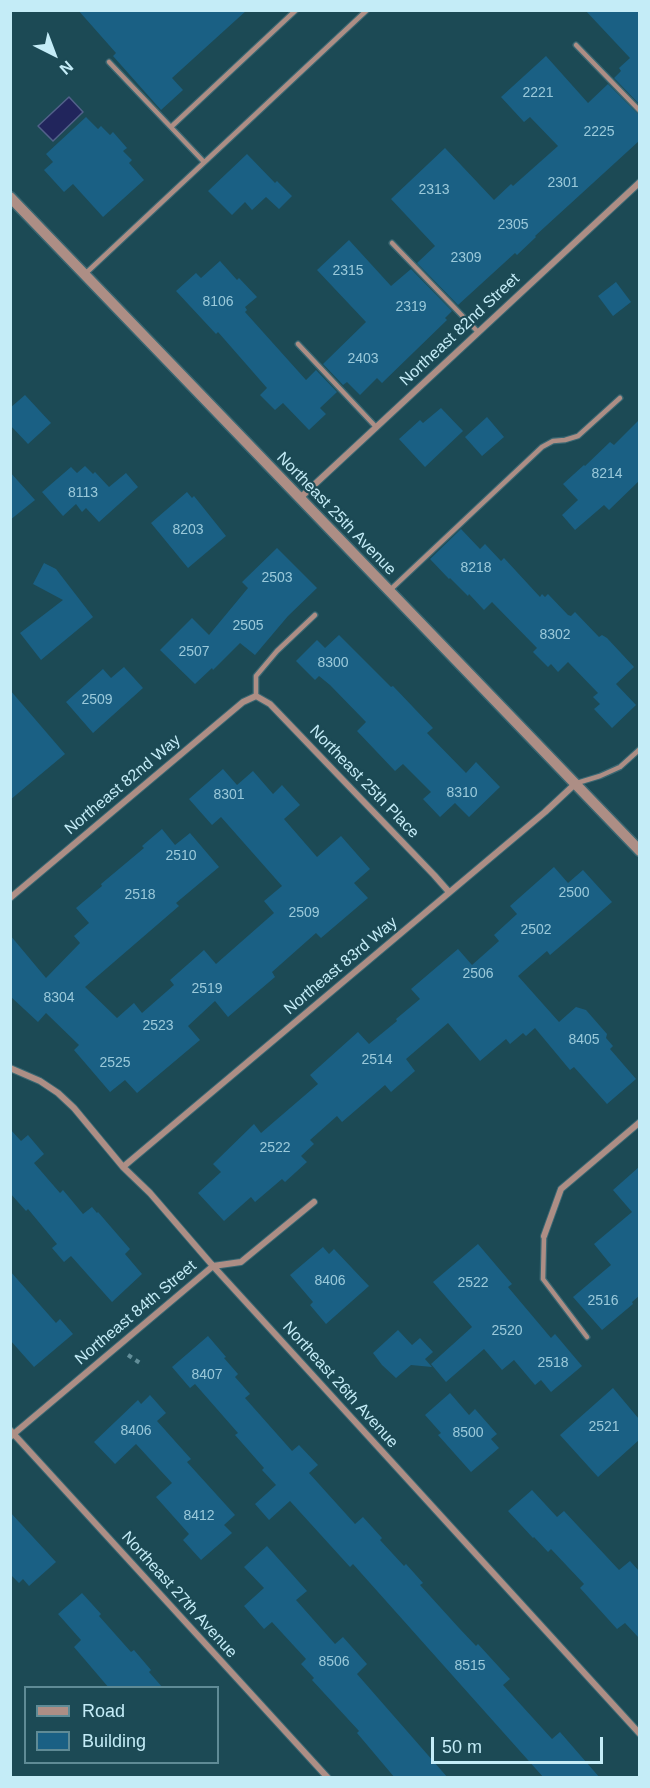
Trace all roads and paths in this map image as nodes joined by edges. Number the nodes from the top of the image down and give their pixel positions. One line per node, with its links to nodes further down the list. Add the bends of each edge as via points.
1 (296, 10): 6 (lane)
2 (367, 10): 7 (lane)
3 (576, 45): 5 (lane)
4 (110, 62): 6 (lane)
5 (639, 111)
6 (171, 126): 7 (lane)
7 (204, 162): 11 (lane)
8 (639, 182): 12 (street, Northeast 82nd Street)
9 (10, 197): 11 (street, Northeast 25th Avenue)
10 (393, 243): 12 (lane)
11 (85, 274): 16 (street, Northeast 25th Avenue)
12 (478, 332): 15 (street, Northeast 82nd Street)
13 (298, 344): 15 (lane)
14 (620, 398): 17 (lane, via 578,435 542,447)
15 (376, 427): 16 (street, Northeast 82nd Street)
16 (300, 498): 17 (street, Northeast 25th Avenue)
17 (389, 591): 21 (street, Northeast 25th Avenue)
18 (315, 615): 19 (lane, via 256,676)
19 (256, 696): 23 (street, Northeast 25th Place, via 270,704); 24 (street, Northeast 82nd Way, via 243,702)
20 (639, 749): 21 (lane, via 620,767)
21 (575, 784): 22 (street, Northeast 25th Avenue); 23 (street, Northeast 83rd Way)
22 (639, 851)
23 (449, 892): 27 (street, Northeast 83rd Way)
24 (10, 898)
25 (10, 1068): 27 (street, Northeast 26th Avenue, via 40,1080 58,1093)
26 (639, 1122): 29 (street, via 561,1189)
27 (123, 1167): 30 (street, Northeast 26th Avenue)
28 (314, 1202): 30 (street, Northeast 84th Street, via 241,1262)
29 (544, 1236): 31 (lane, via 543,1280)
30 (213, 1266): 32 (street, Northeast 84th Street); 33 (street, Northeast 26th Avenue)
31 (587, 1337)
32 (12, 1434): 34 (street, Northeast 27th Avenue)
33 (639, 1734)
34 (328, 1778)

